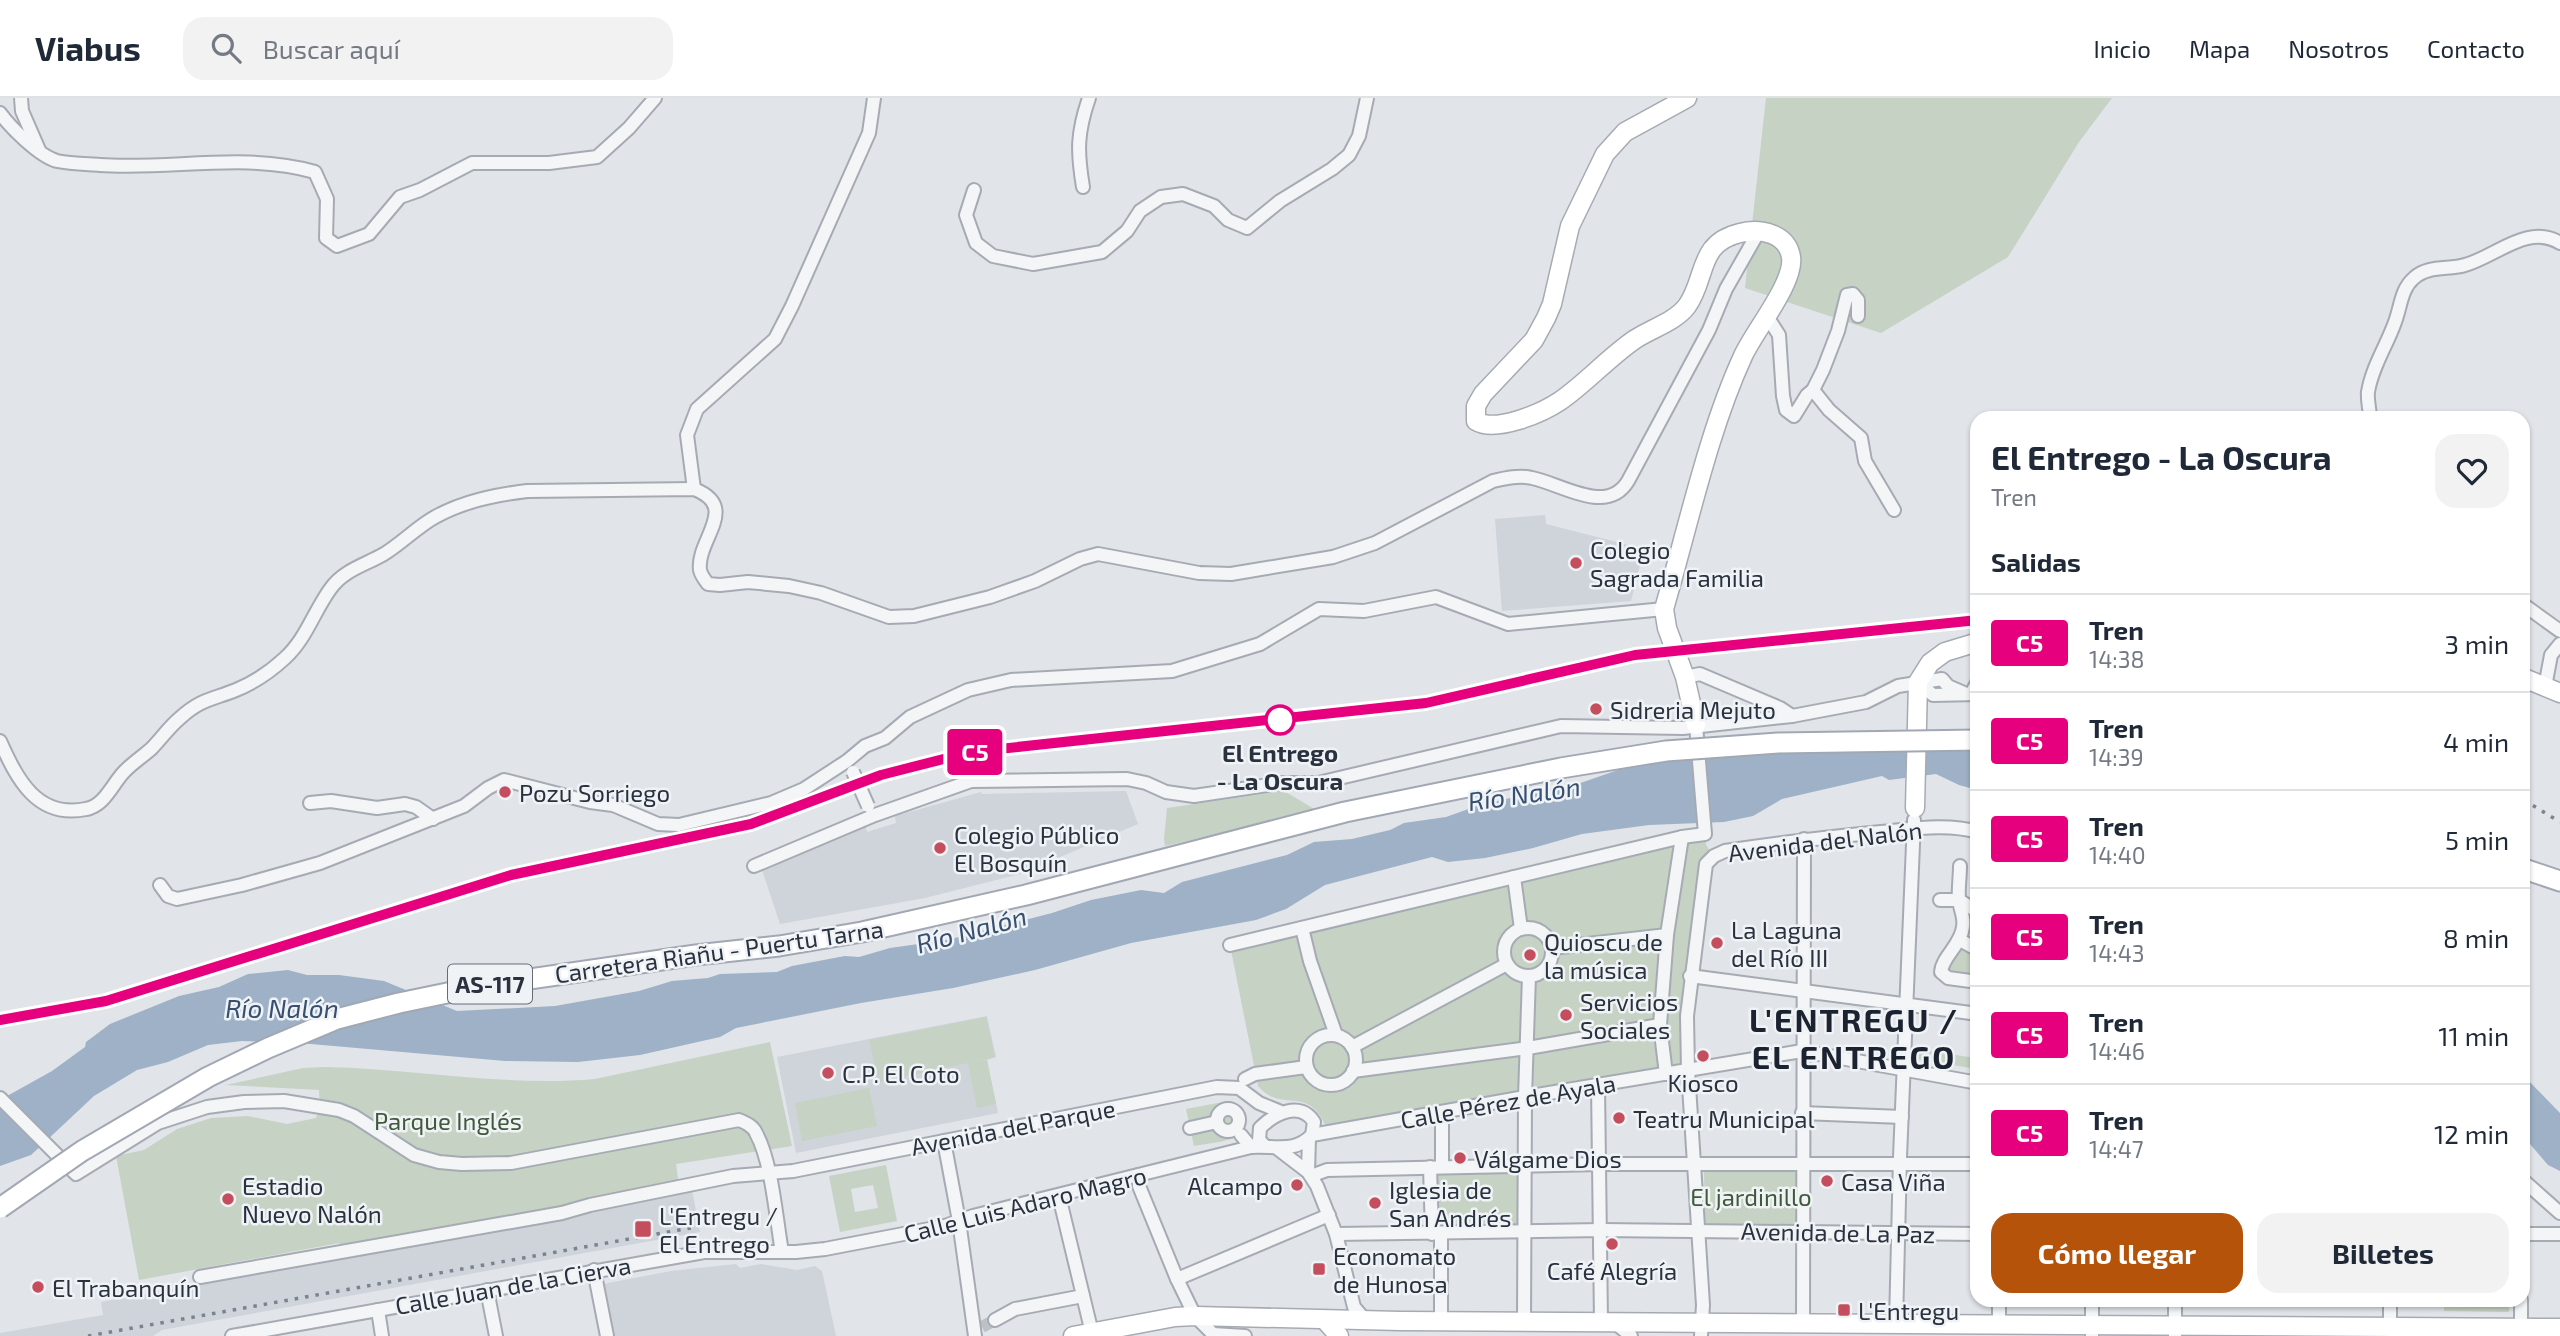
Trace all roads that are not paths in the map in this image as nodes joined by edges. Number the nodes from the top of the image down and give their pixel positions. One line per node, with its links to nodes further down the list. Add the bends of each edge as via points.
1 (21, 98): 8 (street)
2 (655, 98): 8 (street, via 597,157 549,163 472,163 400,197 369,234 337,246 326,238 327,199 315,172 292,165 222,162 136,167 89,164 55,161)
3 (874, 98): 17 (street, via 869,133 775,339 697,409 687,435)
4 (1089, 98): 9 (street, via 1077,151)
5 (1367, 98): 10 (street, via 1359,136 1349,155 1247,228 1228,220 1214,206 1182,194 1161,197 1140,211 1127,231 1102,252 1033,264 993,256 975,243 965,215)
6 (1687, 98): 11 (street, via 1625,132 1605,154 1570,226 1546,318 1534,340 1483,394 1476,406 1476,421 1502,425 1562,400 1614,355 1687,306 1713,247 1730,236)
7 (0, 113): 8 (street)
8 (39, 150)
9 (1083, 187)
10 (974, 190)
11 (1759, 231): 13 (street, via 1781,240 1791,258 1790,276); 17 (street, via 1622,492 1609,498 1528,477 1511,477 1493,481 1375,543 1333,556 1231,574 1199,573 1098,554 990,597 914,616 889,617 789,586 708,584 700,573 700,559 716,518 708,494)
12 (2560, 243): 16 (street, via 2526,237 2465,266 2440,267 2415,276 2403,292 2379,357 2367,393)
13 (1766, 315): 15 (street, via 1779,335 1786,410 1794,416); 19 (street, via 1743,356 1723,408)
14 (1858, 316): 15 (street, via 1858,300 1847,295 1838,331)
15 (1813, 390): 18 (street, via 1861,438 1866,461)
16 (2369, 411)
17 (694, 489): 32 (street, via 527,491 501,494 436,516 331,586 285,658 255,681 200,701 89,809 61,811 33,797 14,772)
18 (1894, 510)
19 (1664, 609): 24 (street); 33 (street, via 1508,624 1436,597 1364,611 1319,609 1261,644 1172,671 1011,680 968,690 910,717 865,746)
20 (2530, 609): 21 (street)
21 (2560, 631)
22 (1970, 644): 26 (street, via 1945,652 1930,663)
23 (2560, 644): 27 (street, via 2551,655)
24 (1685, 677): 29 (street, via 1700,674); 30 (street)
25 (2530, 680): 27 (street)
26 (1918, 690): 28 (street, via 1933,695); 29 (street, via 1898,686 1866,702); 35 (street)
27 (2553, 690)
28 (1970, 694)
29 (1792, 716): 30 (street)
30 (1696, 730): 36 (street, via 1560,726 1318,783 1282,783 1194,796 1127,779 971,781); 42 (street)
31 (1970, 740): 106 (main road, Carretera Riañu - Puertu Tarna / AS-117, bridge, via 1778,743 1666,751 1561,768 1345,812 1026,895 862,932 481,986 399,1003 337,1019 208,1077 82,1151)
32 (0, 741)
33 (850, 766): 36 (street, bridge); 37 (street, via 771,803 679,825 658,824 613,805 504,780 464,806)
34 (310, 803): 37 (street, via 331,801 377,808 405,804)
35 (1915, 808): 38 (street)
36 (872, 810): 43 (street)
37 (433, 819): 48 (street, via 320,863 242,886 177,899)
38 (1914, 827): 39 (street, Avenida del Nalón); 41 (street, Avenida del Nalón); 64 (street)
39 (1970, 831)
40 (1682, 837): 42 (street, Avenida del Nalón); 46 (street, Avenida del Nalón); 54 (street)
41 (1804, 839): 42 (street, Avenida del Nalón, via 1725,851); 63 (street)
42 (1708, 845): 61 (street)
43 (754, 866)
44 (1960, 866): 50 (street)
45 (2530, 871): 47 (main road)
46 (1514, 877): 52 (street, Avenida del Nalón); 53 (street)
47 (2560, 881)
48 (160, 886)
49 (1940, 900): 50 (street)
50 (1959, 900): 51 (street); 55 (street, via 1964,927)
51 (1970, 907)
52 (1302, 928): 56 (street, Avenida del Nalón); 67 (street)
53 (1521, 929): 58 (street, via 1537,930); 59 (street, via 1506,943)
54 (1667, 935): 58 (street); 66 (street)
55 (1960, 940): 57 (street); 62 (street, via 1941,972 1948,978)
56 (1230, 945)
57 (1970, 946)
58 (1552, 948): 60 (street, via 1549,964)
59 (1507, 964): 60 (street, via 1516,973); 68 (street)
60 (1529, 976): 69 (street)
61 (1690, 976): 63 (street); 72 (street)
62 (1970, 981)
63 (1804, 991): 64 (street); 70 (street)
64 (1907, 1005): 65 (street); 73 (street)
65 (1970, 1013)
66 (1660, 1025): 69 (street); 75 (street)
67 (1336, 1035): 68 (street); 71 (street, via 1314,1041 1306,1053)
68 (1352, 1047): 74 (street)
69 (1528, 1048): 74 (street); 79 (street)
70 (1802, 1051): 72 (street, Calle Pérez de Ayala); 73 (street, Calle Pérez de Ayala); 84 (street)
71 (1306, 1067): 74 (street, via 1324,1084 1341,1083); 76 (street)
72 (1688, 1070): 75 (street, Calle Pérez de Ayala); 94 (street)
73 (1905, 1070): 77 (street, Calle Pérez de Ayala); 85 (street)
74 (1353, 1071)
75 (1666, 1074): 78 (street, Calle Pérez de Ayala)
76 (1245, 1079)
77 (1970, 1082)
78 (1598, 1085): 79 (street, Calle Pérez de Ayala); 95 (street)
79 (1525, 1097): 83 (street, Calle Pérez de Ayala); 99 (street)
80 (0, 1098): 101 (street, via 76,1174 138,1134 179,1115 244,1102 284,1101 339,1110 414,1155 462,1164 511,1163 739,1120 756,1131)
81 (1254, 1100): 82 (street, Avenida del Parque); 92 (street, Avenida del Parque, via 1239,1088 1217,1087); 93 (street)
82 (1281, 1112): 87 (street, Avenida del Parque, via 1300,1111); 93 (street, via 1269,1118)
83 (1441, 1112): 89 (street, Calle Pérez de Ayala); 100 (street)
84 (1802, 1113): 85 (street); 97 (street)
85 (1902, 1117): 98 (street)
86 (1217, 1122): 88 (street)
87 (1314, 1122): 89 (street); 91 (street)
88 (1190, 1128)
89 (1328, 1131): 91 (street, Calle Pérez de Ayala)
90 (1241, 1135): 93 (street)
91 (1311, 1137): 93 (street, Calle Luis Adaro Magro, via 1300,1145); 102 (street)
92 (944, 1141): 101 (street, Avenida del Parque); 109 (street)
93 (1263, 1142): 102 (street); 103 (street, Calle Luis Adaro Magro)
94 (1695, 1163): 95 (street); 97 (street); 111 (street)
95 (1600, 1164): 99 (street); 110 (street)
96 (1970, 1164): 98 (street)
97 (1803, 1165): 98 (street); 112 (street)
98 (1900, 1165): 114 (street)
99 (1525, 1166): 100 (street); 113 (street)
100 (1436, 1167): 102 (street); 115 (street)
101 (768, 1172): 120 (street); 123 (street, Avenida del Parque)
102 (1310, 1174): 108 (street)
103 (1139, 1175): 105 (street, Calle Luis Adaro Magro); 124 (street, via 1139,1186)
104 (2530, 1186): 107 (street)
105 (1059, 1196): 109 (street, Calle Luis Adaro Magro); 126 (street)
106 (0, 1208)
107 (2560, 1213)
108 (1329, 1215): 116 (street); 124 (street)
109 (959, 1221): 121 (street, Calle Luis Adaro Magro); 146 (street)
110 (1602, 1230): 111 (street, Avenida de La Paz); 113 (street, Avenida de La Paz); 138 (street)
111 (1699, 1231): 112 (street, Avenida de La Paz); 142 (street)
112 (1803, 1231): 114 (street, Avenida de La Paz); 143 (street)
113 (1525, 1232): 115 (street, Avenida de La Paz); 137 (street)
114 (1898, 1232): 117 (street, Avenida de La Paz); 139 (street)
115 (1437, 1233): 116 (street, Avenida de La Paz); 136 (street)
116 (1336, 1234): 147 (street, via 1354,1307)
117 (1970, 1234)
118 (2530, 1234): 119 (street)
119 (2560, 1234)
120 (782, 1252): 121 (street, Calle Juan de la Cierva); 122 (street, Calle Juan de la Cierva, via 704,1252)
121 (796, 1252)
122 (594, 1270): 125 (street, Calle Juan de la Cierva); 159 (street)
123 (200, 1277)
124 (1177, 1279): 133 (street)
125 (486, 1290): 132 (street, Calle Juan de la Cierva); 158 (street)
126 (1083, 1296): 134 (street, via 1015,1309); 154 (street)
127 (1998, 1307): 140 (street)
128 (2092, 1307): 148 (street)
129 (2175, 1307): 149 (street)
130 (2389, 1307): 144 (street)
131 (2522, 1307): 145 (street)
132 (378, 1310): 153 (street, Calle Juan de la Cierva); 157 (street)
133 (1193, 1316): 135 (street); 154 (street); 155 (street)
134 (995, 1320)
135 (1325, 1320): 147 (street); 163 (street)
136 (1441, 1321): 137 (street); 147 (street, via 1385,1321)
137 (1524, 1321): 138 (street)
138 (1608, 1322): 142 (street); 164 (street)
139 (1896, 1324): 140 (street); 143 (street)
140 (1994, 1328): 148 (street)
141 (2560, 1328): 145 (street)
142 (1702, 1329): 143 (street)
143 (1804, 1330)
144 (2387, 1330): 151 (street); 152 (street)
145 (2526, 1330): 152 (street)
146 (977, 1331)
147 (1366, 1331)
148 (2092, 1331): 149 (street)
149 (2175, 1331): 150 (street)
150 (2222, 1331): 151 (street)
151 (2293, 1331)
152 (2469, 1332)
153 (262, 1333): 156 (street, Calle Juan de la Cierva)
154 (1092, 1333): 160 (street)
155 (1212, 1335): 161 (street)
156 (232, 1336)
157 (382, 1336)
158 (496, 1336)
159 (607, 1336)
160 (1073, 1336)
161 (1229, 1336): 162 (street)
162 (1245, 1336)
163 (1339, 1336)
164 (1631, 1336)

